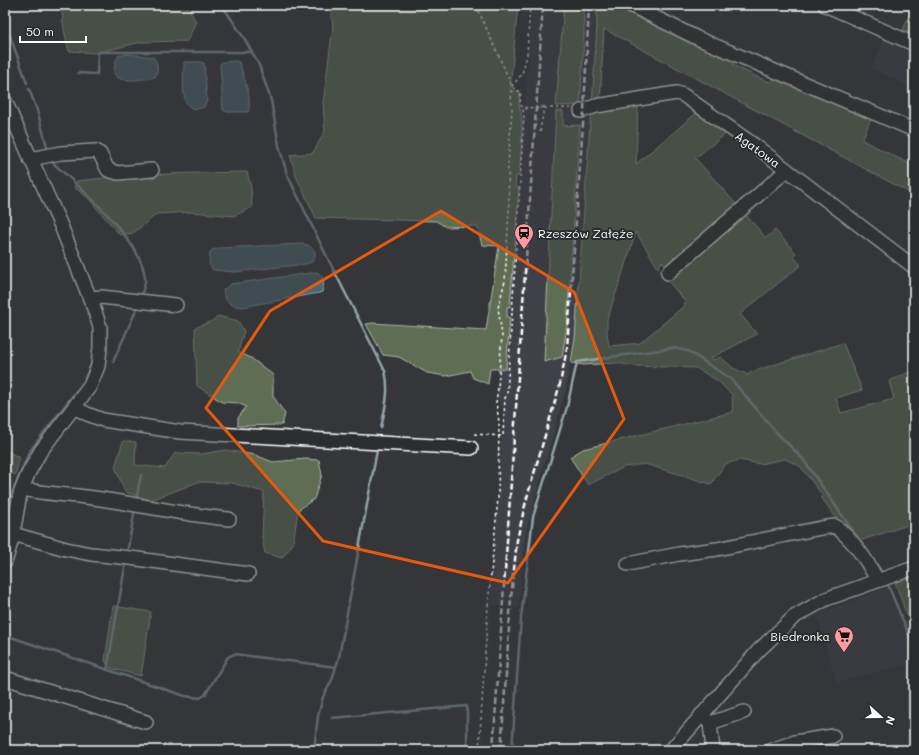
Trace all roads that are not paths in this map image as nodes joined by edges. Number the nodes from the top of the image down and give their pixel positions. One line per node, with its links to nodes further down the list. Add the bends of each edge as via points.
1 (630, 5): 7 (street, via 697,38)
2 (825, 5): 3 (street)
3 (914, 44)
4 (5, 102): 6 (street)
5 (581, 111): 10 (street, Agatowa, via 596,106 677,93)
6 (8, 116): 8 (street)
7 (914, 130)
8 (30, 159): 9 (street, via 61,153 96,151 108,170 118,173); 13 (street)
9 (152, 170)
10 (787, 170): 11 (street, Agatowa); 12 (street)
11 (914, 267)
12 (668, 274)
13 (90, 298): 14 (street); 15 (street, via 100,327 98,366 90,386)
14 (176, 305)
15 (74, 407): 16 (street, via 103,420 180,432); 17 (street, via 40,452)
16 (471, 448)
17 (22, 489): 18 (street); 19 (street)
18 (229, 519)
19 (13, 534): 20 (street); 23 (street, via 91,554)
20 (5, 562)
21 (628, 564): 24 (street, via 835,526 845,534)
22 (914, 568): 24 (street)
23 (248, 574)
24 (881, 579): 27 (street, via 826,599 794,617 758,651)
25 (5, 678): 28 (street)
26 (744, 712): 27 (street)
27 (706, 719): 30 (street); 31 (street)
28 (146, 722)
29 (833, 736): 32 (street, via 795,742)
30 (671, 750)
31 (713, 750)
32 (771, 750)

